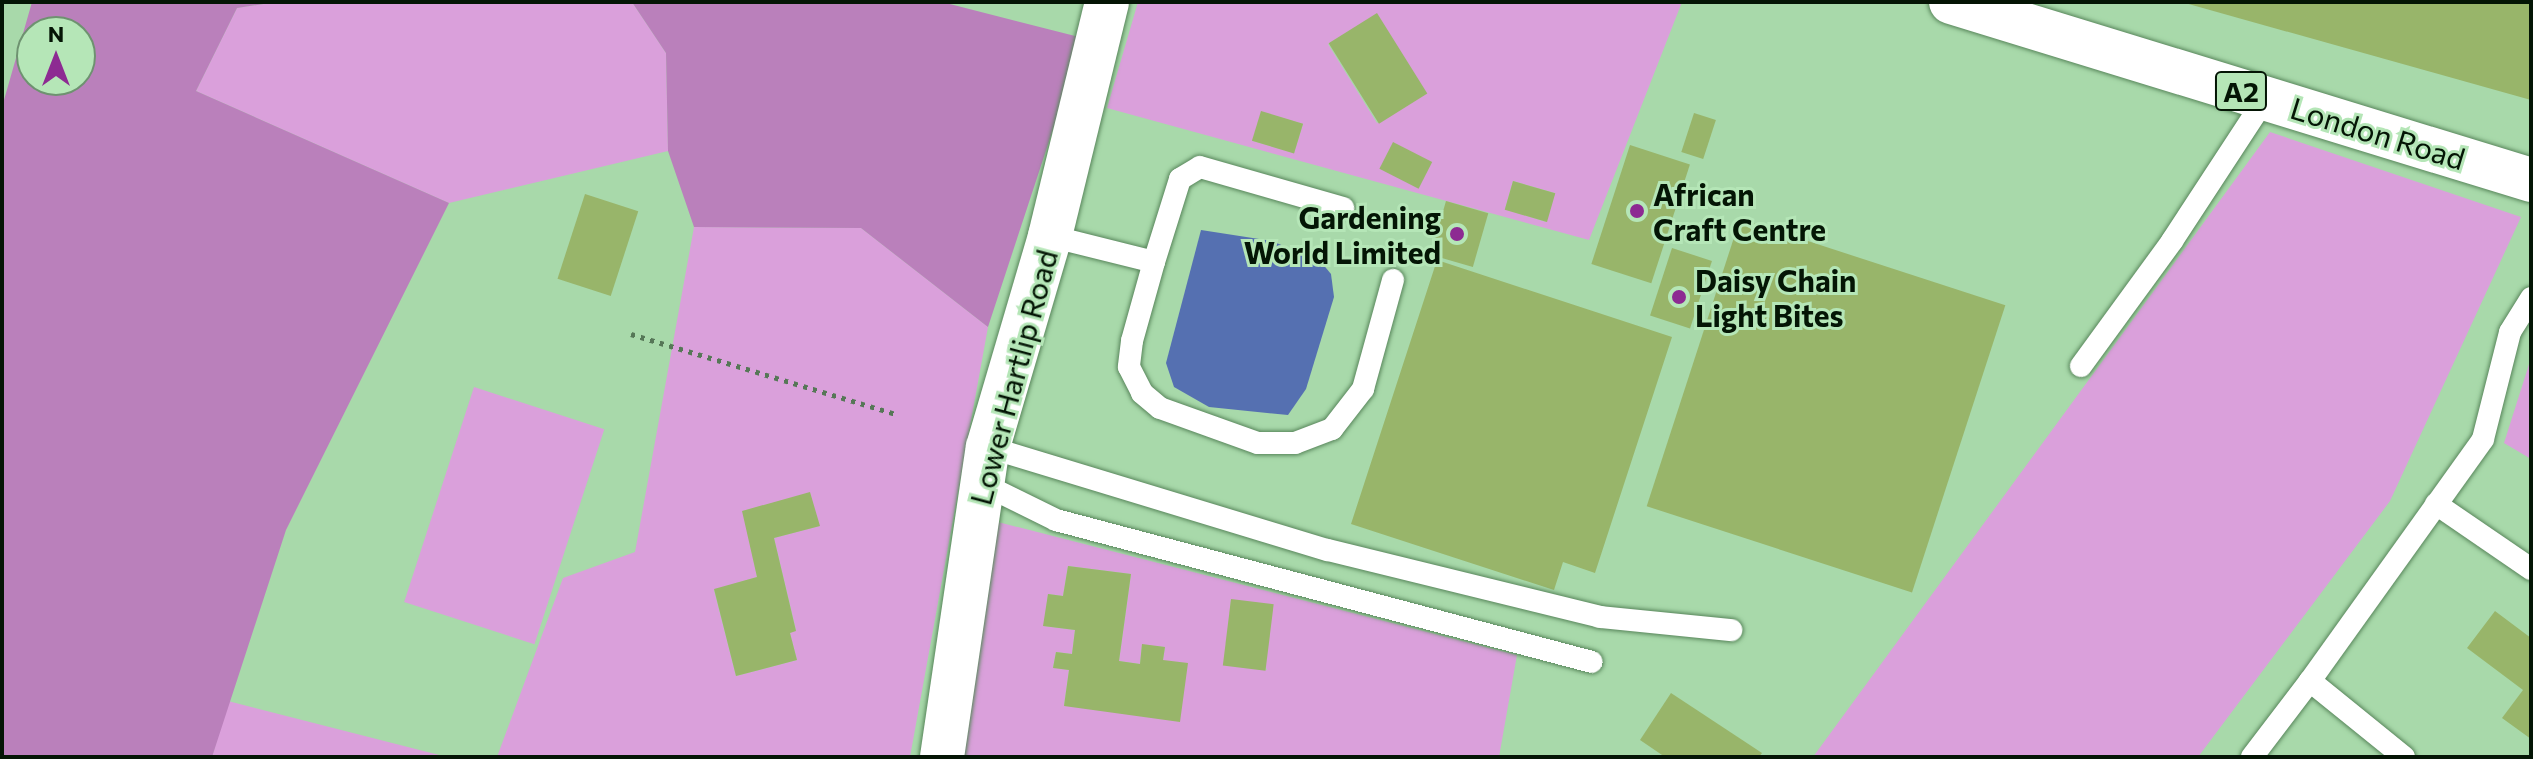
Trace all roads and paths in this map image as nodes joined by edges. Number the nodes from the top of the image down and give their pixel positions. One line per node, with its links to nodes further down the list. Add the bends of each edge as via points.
1 (1107, 2): 6 (street, Lower Hartlip Road)
2 (1951, 2): 3 (street, London Road / A2)
3 (2265, 99): 4 (street, London Road / A2); 11 (lane)
4 (2531, 180)
5 (1343, 208): 7 (lane, via 1200,167 1180,179)
6 (1050, 236): 7 (lane); 13 (street, Lower Hartlip Road)
7 (1154, 262): 8 (lane, via 1129,367 1142,393 1160,408 1258,443 1295,443 1332,429 1363,389)
8 (1393, 280)
9 (2531, 298): 14 (lane, via 2510,332 2483,439)
10 (631, 334): 12 (path)
11 (2081, 366)
12 (896, 414)
13 (985, 465): 16 (lane, via 1164,503 1600,617); 17 (lane, via 1056,520); 19 (street, Lower Hartlip Road)
14 (2436, 504): 15 (lane); 18 (lane)
15 (2531, 569)
16 (1731, 630)
17 (1592, 662)
18 (2310, 681): 20 (lane); 21 (lane)
19 (942, 757)
20 (2252, 757)
21 (2404, 757)

